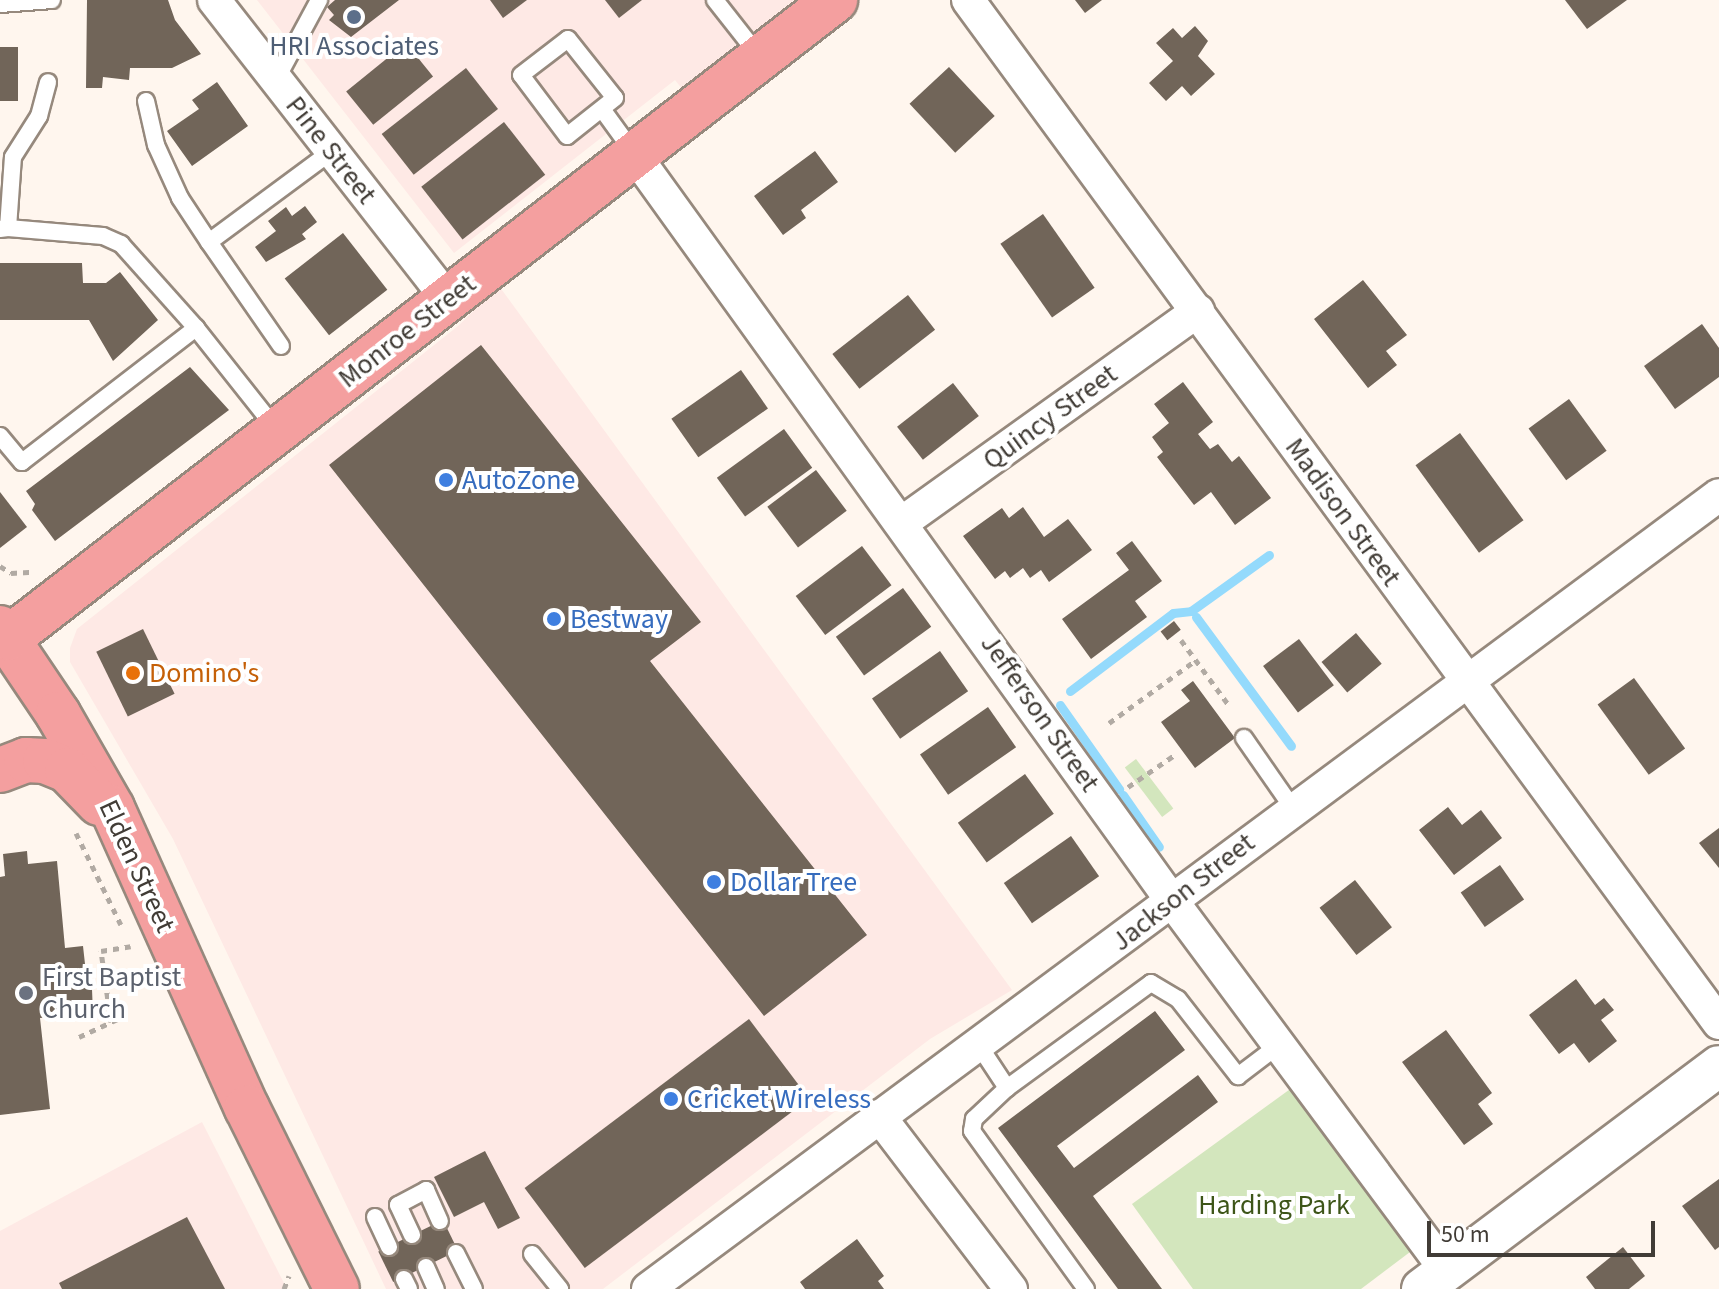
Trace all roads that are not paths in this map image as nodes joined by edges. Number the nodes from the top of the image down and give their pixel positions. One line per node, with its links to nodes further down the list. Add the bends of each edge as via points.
1 (52, 0): 7 (lane)
2 (214, 0): 9 (street, Pine Street)
3 (319, 0): 9 (lane)
4 (715, 0): 8 (lane)
5 (835, 0): 8 (main road, Monroe Street)
6 (968, 0): 18 (street, Madison Street)
7 (0, 4)
8 (760, 57): 14 (main road, Monroe Street)
9 (276, 80): 13 (street, Pine Street)
10 (48, 82): 15 (lane, via 39,116 13,157)
11 (146, 101): 16 (lane, via 156,145 180,198)
12 (602, 109): 12 (lane, via 615,98 568,39 521,75 567,136); 14 (lane)
13 (332, 151): 16 (lane); 17 (street, Pine Street)
14 (634, 154): 17 (main road, Monroe Street); 24 (street, Jefferson Street)
15 (4, 229): 19 (lane, via 103,236 121,244)
16 (209, 242): 20 (lane)
17 (448, 300): 21 (main road, Monroe Street)
18 (1198, 311): 24 (street, Quincy Street); 26 (street, Madison Street)
19 (196, 328): 21 (lane); 22 (lane, via 22,462)
20 (281, 346)
21 (278, 431): 25 (main road, Monroe Street)
22 (0, 436)
23 (1719, 495): 26 (street, Jackson Street)
24 (903, 522): 31 (street, Jefferson Street)
25 (3, 648): 30 (main road, Elden Street, via 85,759)
26 (1464, 680): 29 (street, Jackson Street); 32 (street, Madison Street)
27 (1244, 738): 29 (lane)
28 (0, 770): 30 (main road, via 26,760 67,770)
29 (1292, 807): 31 (street, Jackson Street)
30 (120, 828): 46 (main road, Elden Street, via 247,1108)
31 (1172, 901): 33 (street, Jackson Street); 34 (street, Jefferson Street)
32 (1719, 1023)
33 (978, 1044): 36 (lane); 37 (street, Jackson Street)
34 (1279, 1045): 36 (lane, via 1238,1076 1178,999 1151,983); 45 (street, Jefferson Street)
35 (1719, 1066): 45 (street)
36 (1007, 1088): 52 (lane, via 974,1119 972,1131)
37 (879, 1116): 50 (street, Jackson Street); 51 (street)
38 (375, 1217): 41 (lane)
39 (440, 1221): 40 (lane, via 426,1190 398,1205)
40 (412, 1235)
41 (389, 1247)
42 (456, 1253): 48 (lane)
43 (532, 1254): 49 (lane)
44 (426, 1267): 47 (lane)
45 (1434, 1280)
46 (337, 1289)
47 (436, 1289)
48 (474, 1289)
49 (560, 1289)
50 (648, 1289)
51 (1011, 1289)
52 (1086, 1289)

